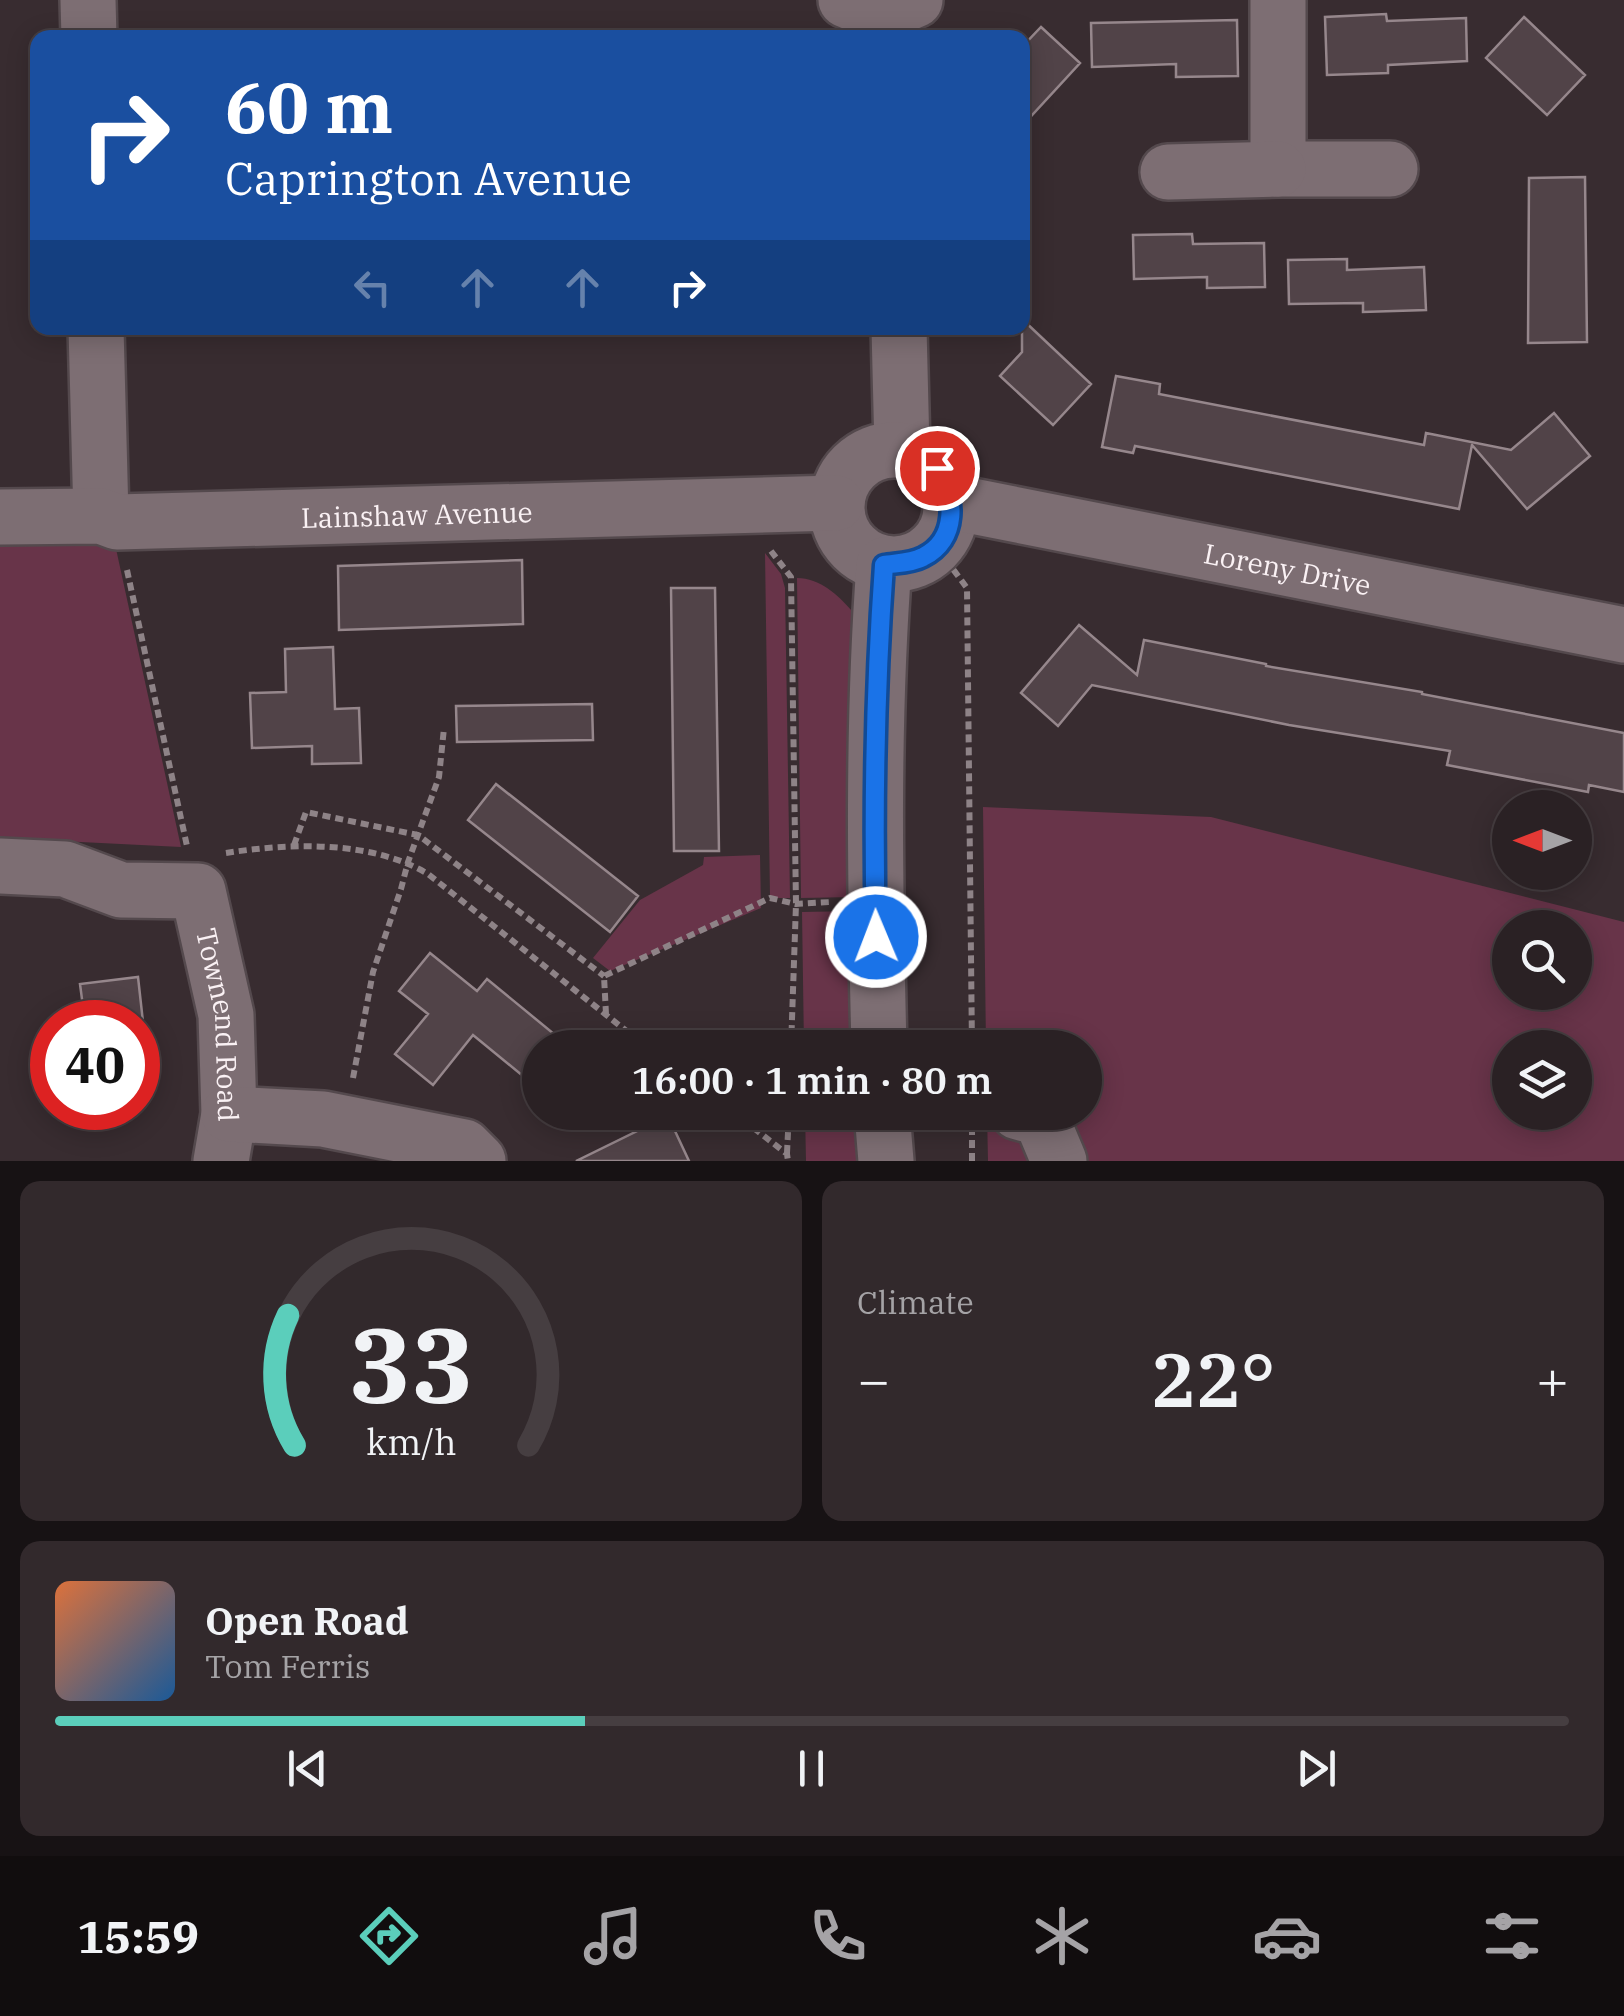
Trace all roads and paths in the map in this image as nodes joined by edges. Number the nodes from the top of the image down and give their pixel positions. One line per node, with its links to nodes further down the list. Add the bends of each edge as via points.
1 (88, 0): 3 (street)
2 (1278, 0): 4 (street)
3 (89, 30)
4 (1278, 169): 5 (street); 6 (street)
5 (1390, 169)
6 (1168, 172)
7 (96, 335): 13 (street)
8 (899, 335): 9 (street)
9 (902, 449): 10 (street, via 858,460 846,472); 14 (street, via 924,457 946,482)
10 (836, 503): 11 (street, Lainshaw Avenue); 15 (street, via 841,532 854,549)
11 (732, 506): 13 (street, Lainshaw Avenue); 24 (path, via 731,530 756,531 791,577)
12 (0, 517): 13 (street, Lainshaw Avenue)
13 (109, 519): 22 (path)
14 (944, 524): 15 (street, via 921,558); 16 (street, Loreny Drive); 30 (path, via 968,588)
15 (884, 565): 23 (street)
16 (1624, 636)
17 (444, 728): 18 (path, via 439,777)
18 (418, 835): 19 (path, via 306,812); 20 (path); 25 (path)
19 (294, 846): 20 (path); 22 (path, via 271,846)
20 (408, 862): 26 (path); 31 (path, via 370,986)
21 (0, 866): 22 (street, via 66,869 121,890)
22 (194, 874): 37 (street, Townend Road, via 226,1016)
23 (875, 900): 24 (path); 29 (street)
24 (796, 904): 25 (path, via 770,898); 28 (path)
25 (604, 976): 26 (path)
26 (606, 1015): 27 (path)
27 (625, 1030)
28 (792, 1030)
29 (879, 1030)
30 (972, 1030)
31 (342, 1124): 37 (street, via 323,1120); 39 (street, via 464,1147)
32 (755, 1130): 38 (path)
33 (789, 1130): 38 (path)
34 (883, 1130): 40 (street)
35 (990, 1130): 41 (path)
36 (1046, 1130): 42 (street)
37 (225, 1137)
38 (788, 1158)
39 (478, 1161)
40 (886, 1161)
41 (972, 1161)
42 (1060, 1161)

